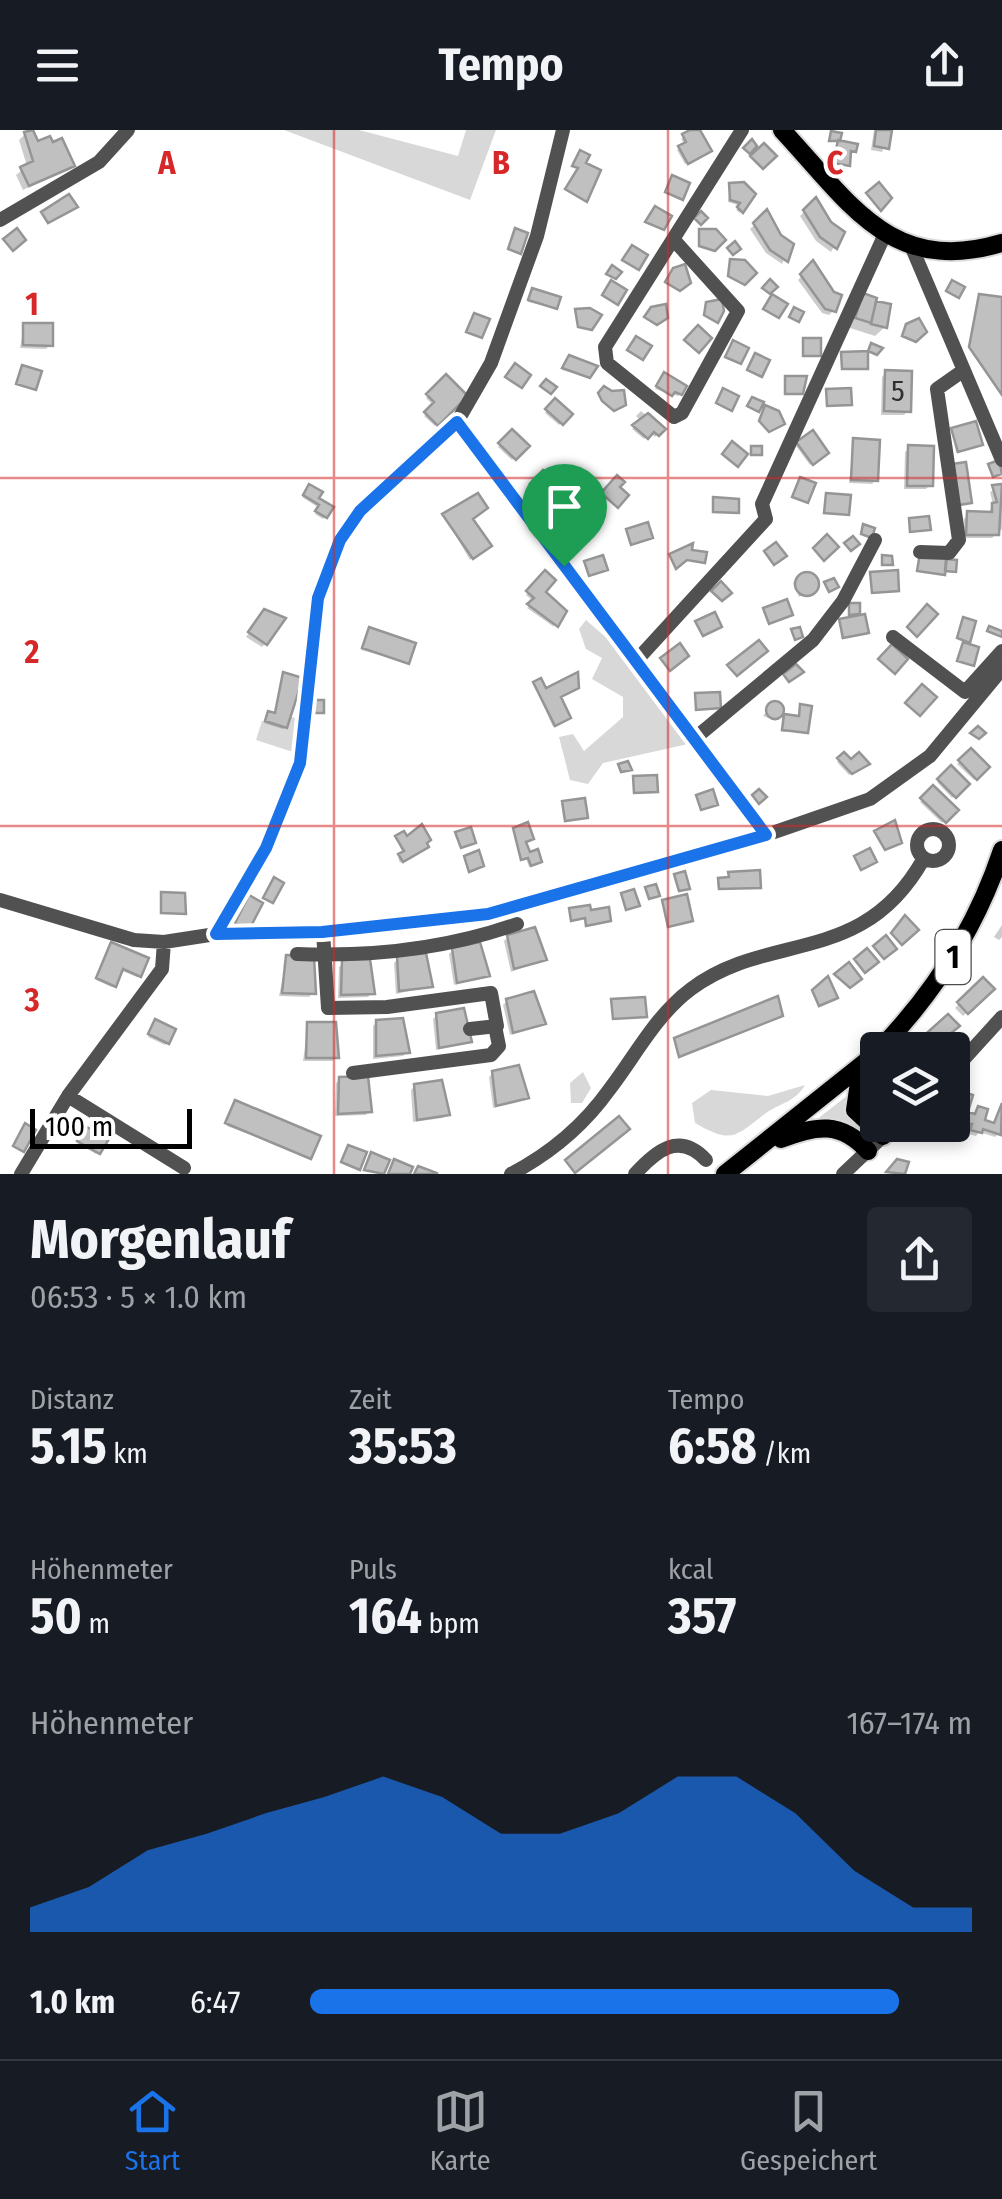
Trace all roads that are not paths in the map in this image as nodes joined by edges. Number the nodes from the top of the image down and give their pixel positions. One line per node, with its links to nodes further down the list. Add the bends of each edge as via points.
1 (128, 130): 5 (street, via 99,162)
2 (563, 130): 11 (street, via 518,296)
3 (742, 130): 7 (street)
4 (782, 130): 6 (main road)
5 (0, 220)
6 (885, 234): 9 (main road); 17 (street, via 762,504 766,516)
7 (673, 239): 7 (street, via 738,311 674,417 604,356)
8 (1002, 244): 9 (main road, via 950,254)
9 (912, 248): 10 (street)
10 (964, 370): 12 (street); 14 (street, via 937,389 958,540 949,552)
11 (457, 422): 17 (street); 26 (street, via 360,511 340,540 315,617 300,763 266,848)
12 (1002, 460)
13 (875, 540): 19 (street, via 814,640)
14 (920, 552)
15 (894, 638): 16 (street, via 965,692)
16 (1002, 650)
17 (636, 661): 19 (street)
18 (1002, 669): 20 (street, via 930,756 893,784 870,799)
19 (694, 739): 20 (street)
20 (766, 835): 25 (street, via 510,909)
21 (1002, 850): 33 (main road, 1, via 955,954)
22 (924, 858): 46 (street, via 894,899 862,925 694,987 647,1034 581,1123)
23 (0, 900): 27 (street, via 134,940)
24 (518, 924): 29 (street, via 444,946)
25 (322, 932): 26 (street); 29 (street)
26 (216, 934): 27 (street)
27 (164, 942): 38 (street, via 162,969)
28 (297, 954): 29 (street)
29 (326, 955): 31 (street, via 328,1008 491,993 497,1026)
30 (1002, 1016): 34 (street)
31 (470, 1029)
32 (496, 1031): 36 (street, via 499,1046 491,1055)
33 (896, 1032)
34 (970, 1052)
35 (860, 1069): 41 (main road, 1)
36 (353, 1074)
37 (860, 1075): 39 (main road)
38 (70, 1097): 44 (street); 45 (street)
39 (860, 1113)
40 (877, 1142): 42 (street)
41 (762, 1146): 42 (main road, via 829,1126); 48 (main road, 1)
42 (868, 1150): 49 (street)
43 (706, 1160): 47 (street, via 691,1148 671,1145)
44 (184, 1168)
45 (21, 1174)
46 (511, 1174)
47 (635, 1174)
48 (725, 1174)
49 (843, 1174)

